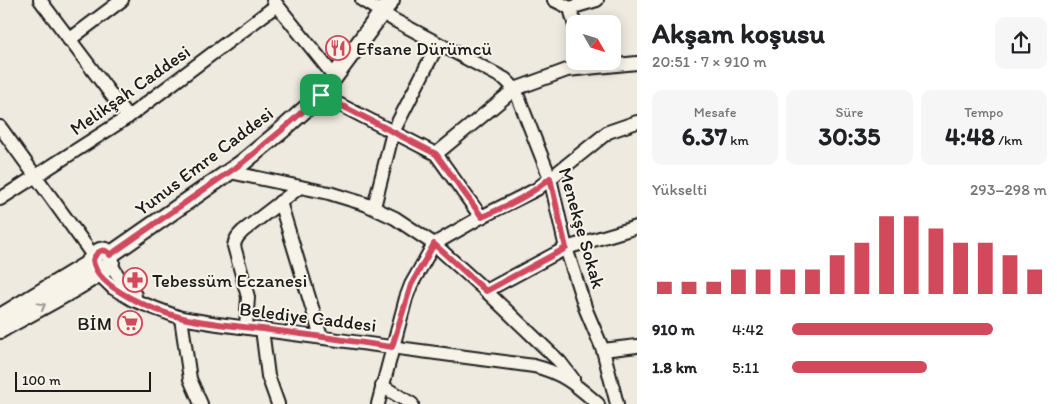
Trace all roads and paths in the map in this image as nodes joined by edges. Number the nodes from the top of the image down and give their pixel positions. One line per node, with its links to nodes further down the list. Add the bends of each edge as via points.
1 (40, 0): 10 (street)
2 (122, 0): 10 (street)
3 (362, 0): 7 (street)
4 (554, 0): 8 (street)
5 (597, 0): 8 (street)
6 (275, 2): 15 (street); 18 (street, Melikşah Caddesi)
7 (386, 6): 11 (street); 15 (main road, Yunus Emre Caddesi)
8 (570, 8): 9 (street)
9 (572, 15)
10 (69, 40): 18 (street)
11 (438, 44): 16 (street, via 505,79); 21 (street)
12 (637, 63): 13 (street)
13 (621, 64)
14 (567, 70): 16 (street)
15 (334, 76): 17 (main road, Yunus Emre Caddesi)
16 (515, 89): 22 (street); 25 (street, Menekşe Sokak)
17 (321, 95): 21 (street); 23 (main road, Yunus Emre Caddesi)
18 (128, 117): 24 (street, Melikşah Caddesi)
19 (637, 122): 25 (street, via 608,132)
20 (0, 127): 24 (street, Belediye Caddesi)
21 (393, 132): 22 (street); 29 (street)
22 (436, 154): 30 (street)
23 (230, 172): 26 (street); 34 (main road, Yunus Emre Caddesi)
24 (36, 176): 27 (street, Melikşah Caddesi); 34 (street, Belediye Caddesi)
25 (550, 178): 30 (street, via 526,196); 33 (street, Menekşe Sokak)
26 (300, 187): 28 (street); 29 (street)
27 (0, 199)
28 (280, 202): 38 (street, via 242,231 235,242 248,297); 41 (street)
29 (374, 207): 32 (street)
30 (482, 217): 32 (street)
31 (637, 227): 33 (street)
32 (434, 244): 35 (street); 43 (street, via 411,285)
33 (566, 248): 35 (street); 44 (street, Menekşe Sokak)
34 (103, 262): 36 (main road, Yunus Emre Caddesi, via 86,265); 37 (street, Belediye Caddesi, via 122,294); 40 (main road, one-way to 34)
35 (486, 291): 45 (street, via 560,362)
36 (0, 317)
37 (182, 318): 38 (street, Belediye Caddesi); 47 (street, via 190,378)
38 (246, 327): 39 (street, Belediye Caddesi)
39 (262, 329): 41 (street, Belediye Caddesi); 48 (street, via 268,376)
40 (0, 330)
41 (321, 337): 43 (street, Belediye Caddesi)
42 (637, 346): 44 (street)
43 (392, 347): 45 (street, Belediye Caddesi, via 534,366 561,374); 46 (street)
44 (603, 350): 52 (street, Menekşe Sokak)
45 (576, 384): 51 (street, Belediye Caddesi)
46 (382, 386): 49 (street); 50 (street)
47 (201, 404)
48 (278, 404)
49 (378, 404)
50 (412, 404)
51 (598, 404)
52 (617, 404)

